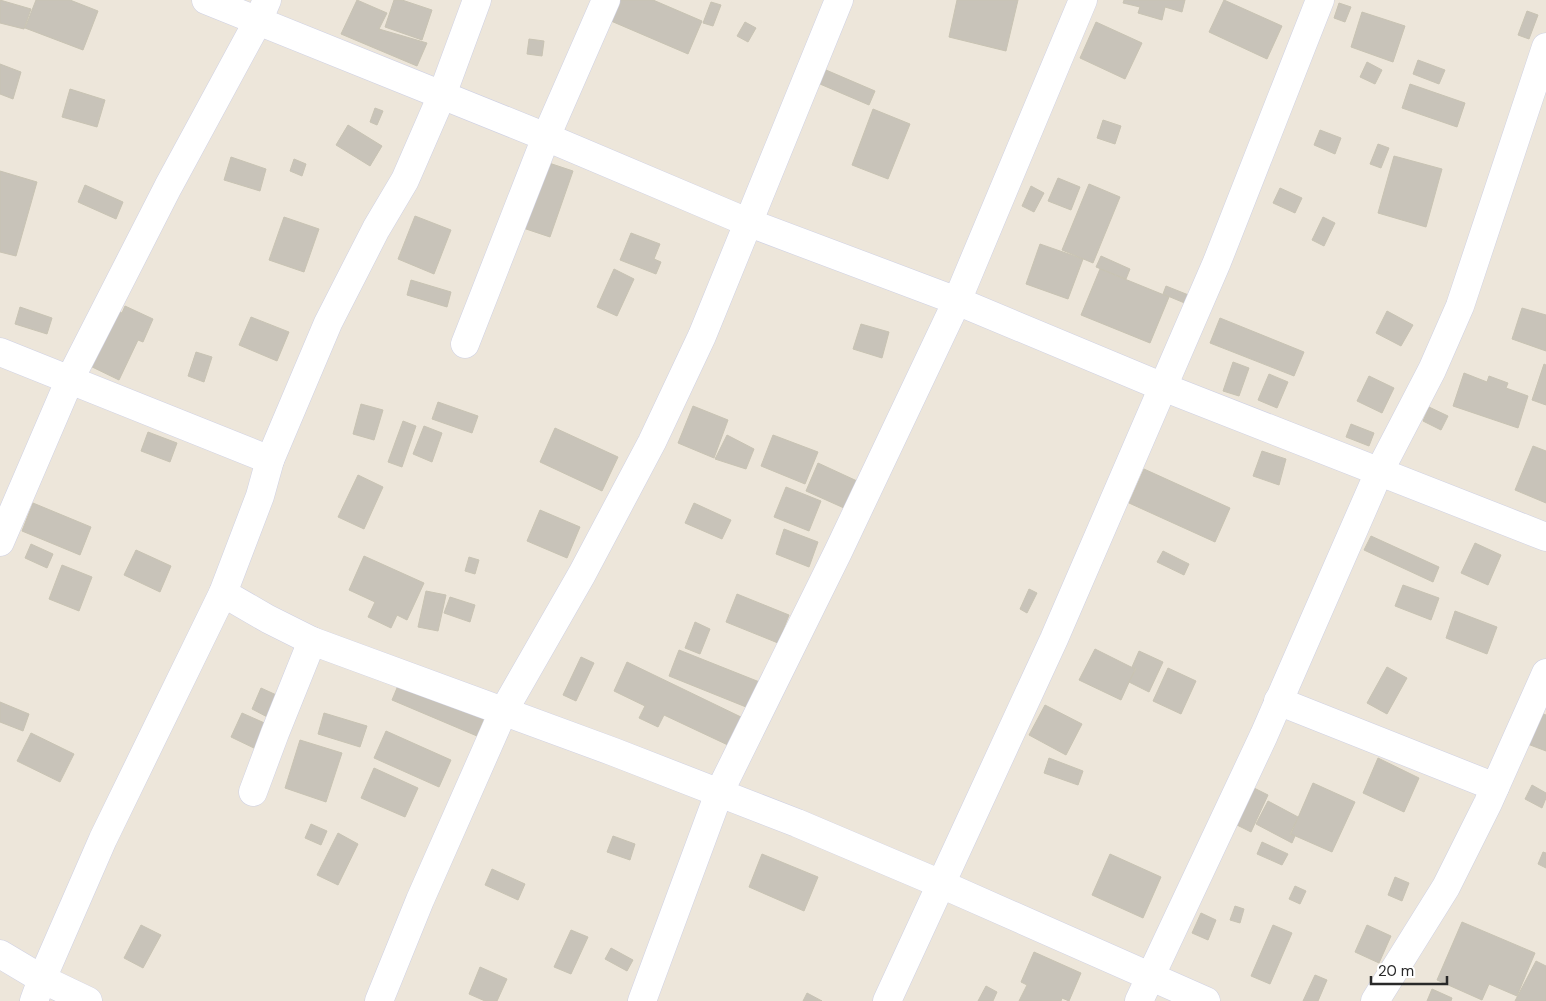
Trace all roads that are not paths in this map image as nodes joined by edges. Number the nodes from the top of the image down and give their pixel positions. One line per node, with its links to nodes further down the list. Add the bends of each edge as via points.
1 (206, 0): 7 (street)
2 (477, 0): 9 (street)
3 (606, 0): 10 (street)
4 (839, 0): 11 (street)
5 (1084, 0): 12 (street)
6 (1320, 0): 16 (street, via 1217,262)
7 (263, 11): 9 (street); 15 (street, via 168,186)
8 (1546, 47): 18 (street, via 1460,306 1432,370)
9 (442, 95): 10 (street); 17 (street, via 404,180 328,323)
10 (546, 138): 11 (street); 13 (street)
11 (747, 222): 12 (street); 25 (street, via 702,336 652,442)
12 (957, 300): 16 (street); 28 (street)
13 (465, 344)
14 (0, 352): 15 (street)
15 (70, 379): 17 (street); 20 (street)
16 (1163, 386): 18 (street); 29 (street, via 1054,639)
17 (270, 460): 21 (street, via 260,496)
18 (1379, 472): 19 (street); 24 (street)
19 (1546, 537)
20 (0, 542)
21 (223, 593): 22 (street); 32 (street, via 103,839)
22 (312, 642): 25 (street); 27 (street)
23 (1546, 673): 26 (street)
24 (1278, 701): 26 (street); 31 (street)
25 (503, 712): 28 (street); 34 (street)
26 (1495, 787): 39 (street, via 1446,887)
27 (253, 792)
28 (719, 793): 29 (street); 35 (street)
29 (941, 884): 31 (street); 36 (street)
30 (0, 954): 32 (street)
31 (1151, 976): 37 (street); 38 (street)
32 (38, 990): 33 (street)
33 (88, 1001)
34 (379, 1001)
35 (642, 1001)
36 (887, 1001)
37 (1139, 1001)
38 (1206, 1001)
39 (1375, 1001)

